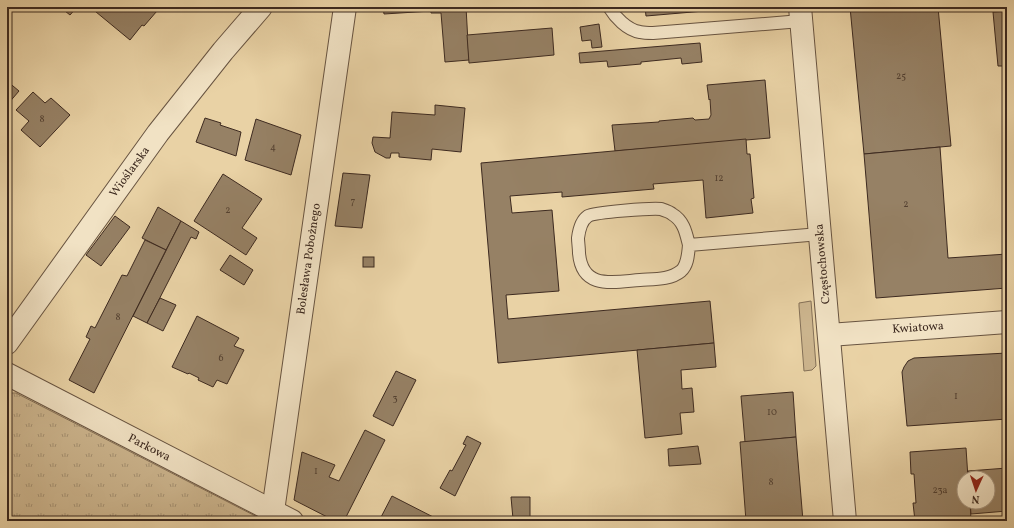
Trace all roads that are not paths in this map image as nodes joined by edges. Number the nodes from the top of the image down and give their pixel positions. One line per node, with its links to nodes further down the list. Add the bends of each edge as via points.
1 (261, 7): 9 (street, Wioślarska, via 158,133)
2 (345, 7): 11 (street, Bolesława Pobożnego)
3 (610, 7): 4 (lane, via 628,27 638,32 653,33)
4 (801, 14): 5 (street, Częstochowska)
5 (820, 234): 6 (lane); 8 (street, Częstochowska)
6 (689, 245): 6 (lane, via 680,221 672,214 661,210 599,212 588,216 582,224 578,239 580,263 586,273 595,280 606,283 671,277 682,270 688,259)
7 (1007, 322): 8 (street, Kwiatowa)
8 (829, 335): 12 (street, Częstochowska)
9 (7, 343)
10 (7, 374): 11 (street, Parkowa)
11 (282, 516)
12 (845, 521)

